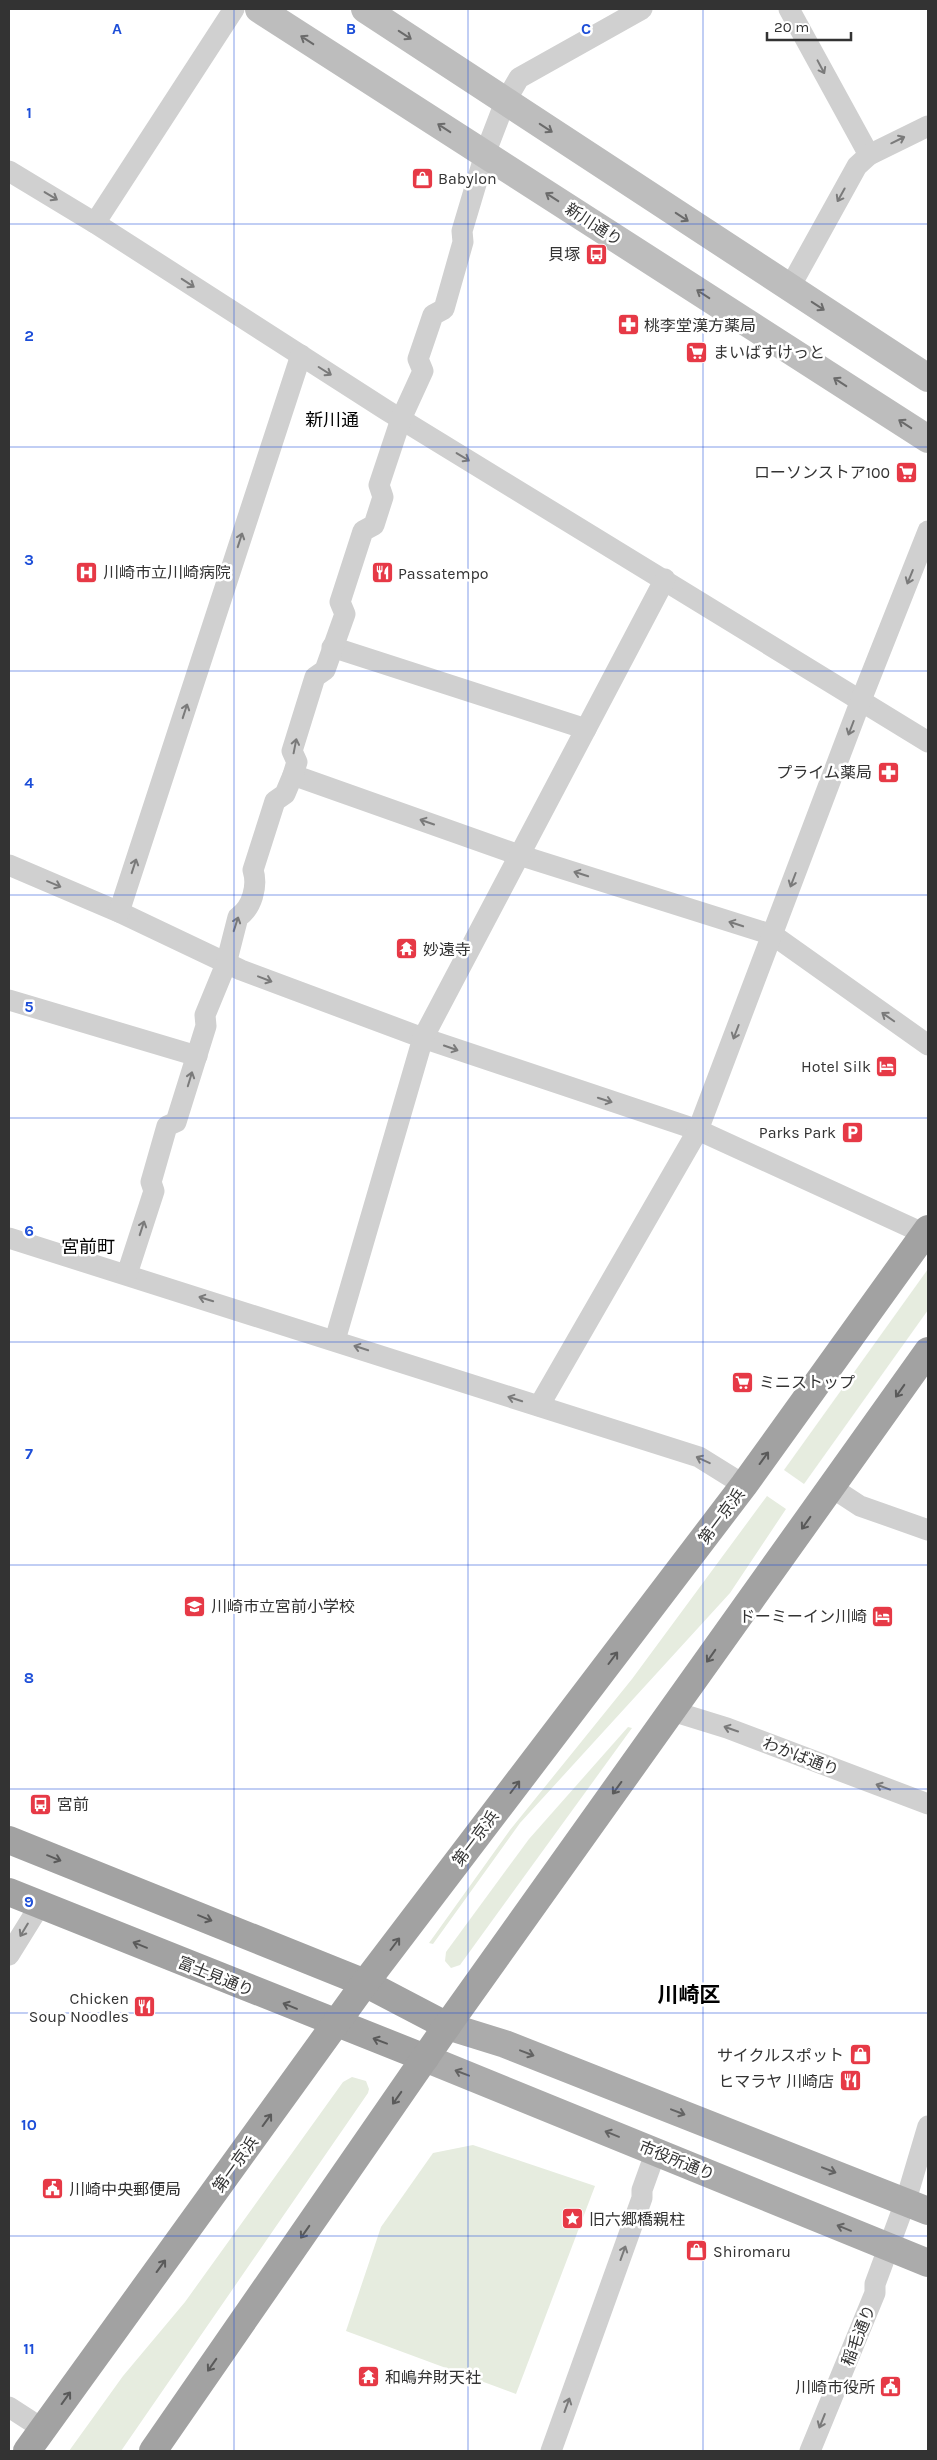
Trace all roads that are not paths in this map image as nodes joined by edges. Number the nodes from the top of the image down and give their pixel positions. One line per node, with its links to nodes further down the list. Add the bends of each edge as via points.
1 (234, 9): 11 (street)
2 (259, 9): 8 (main road, 新川通り, one-way to 2)
3 (365, 9): 6 (main road, one-way to 6)
4 (642, 9): 6 (street, via 519,78)
5 (789, 9): 9 (street, one-way to 9)
6 (505, 102): 8 (street); 12 (main road, one-way to 12)
7 (928, 126): 9 (street, one-way to 7)
8 (485, 154): 15 (street, via 462,231 463,242 444,310 433,315 418,359 422,371); 16 (main road, 新川通り, one-way to 8)
9 (869, 155): 12 (street, one-way to 12, via 857,166)
10 (9, 171): 11 (street, one-way to 11)
11 (95, 223): 13 (street, one-way to 13)
12 (790, 287): 14 (main road, one-way to 14)
13 (301, 356): 15 (street, one-way to 15); 26 (street, one-way to 13)
14 (928, 378)
15 (401, 419): 18 (street, one-way to 18); 19 (street, via 379,484 383,497 374,525 363,530 340,602 345,614)
16 (928, 439)
17 (928, 531): 20 (street, one-way to 20)
18 (665, 579): 20 (street); 21 (street)
19 (332, 647): 21 (street); 23 (street, one-way to 19, via 297,762 292,751 312,686 315,677 324,670)
20 (861, 700): 22 (street); 27 (street, one-way to 27)
21 (586, 729): 24 (street)
22 (928, 742)
23 (292, 775): 24 (street, one-way to 23); 28 (street, one-way to 23, via 238,917 246,912 257,881 253,870 276,801 285,794)
24 (519, 854): 27 (street, one-way to 24); 30 (street)
25 (9, 865): 26 (street, one-way to 26)
26 (119, 912): 28 (street)
27 (773, 935): 31 (street, one-way to 27); 33 (street, one-way to 33)
28 (226, 964): 30 (street, one-way to 30); 32 (street, via 205,1015 206,1026)
29 (9, 1000): 32 (street)
30 (423, 1038): 33 (street, one-way to 33); 37 (street)
31 (928, 1044)
32 (197, 1056): 36 (street, one-way to 32, via 154,1191 151,1182 167,1126 176,1122)
33 (698, 1130): 34 (street); 39 (street)
34 (926, 1232): 40 (highway, 第一京浜, one-way to 34)
35 (9, 1238): 36 (street)
36 (127, 1274): 37 (street, one-way to 36)
37 (335, 1340): 39 (street, one-way to 37)
38 (928, 1351): 41 (highway, one-way to 41)
39 (539, 1406): 40 (street, one-way to 39, via 699,1457)
40 (744, 1485): 49 (highway, 第一京浜, one-way to 40)
41 (831, 1487): 42 (street, via 860,1506); 43 (highway, one-way to 43)
42 (928, 1530)
43 (672, 1711): 44 (street, わかば通り, one-way to 43, via 727,1728); 51 (highway, one-way to 51)
44 (928, 1804)
45 (9, 1840): 49 (highway, one-way to 49)
46 (9, 1892): 47 (highway, 富士見通り)
47 (40, 1904): 48 (street, one-way to 48); 50 (highway, 富士見通り, one-way to 47)
48 (9, 1955)
49 (366, 1983): 50 (highway, 第一京浜); 51 (highway)
50 (336, 2024): 52 (highway, 富士見通り, one-way to 50); 59 (highway, 第一京浜, one-way to 50)
51 (447, 2026): 52 (highway); 55 (main road, one-way to 55, via 505,2044)
52 (425, 2058): 54 (main road, 市役所通り, one-way to 52); 61 (highway, one-way to 61)
53 (928, 2126): 55 (street, 稲毛通り)
54 (656, 2151): 56 (main road, 市役所通り, one-way to 54); 62 (street, one-way to 54)
55 (917, 2205): 56 (street, 稲毛通り)
56 (889, 2246): 57 (main road, 市役所通り); 63 (street, 稲毛通り, one-way to 63, via 875,2284 875,2293)
57 (928, 2263)
58 (9, 2407): 59 (street)
59 (43, 2430): 60 (highway, 第一京浜)
60 (27, 2451)
61 (153, 2451)
62 (551, 2451)
63 (810, 2451)

